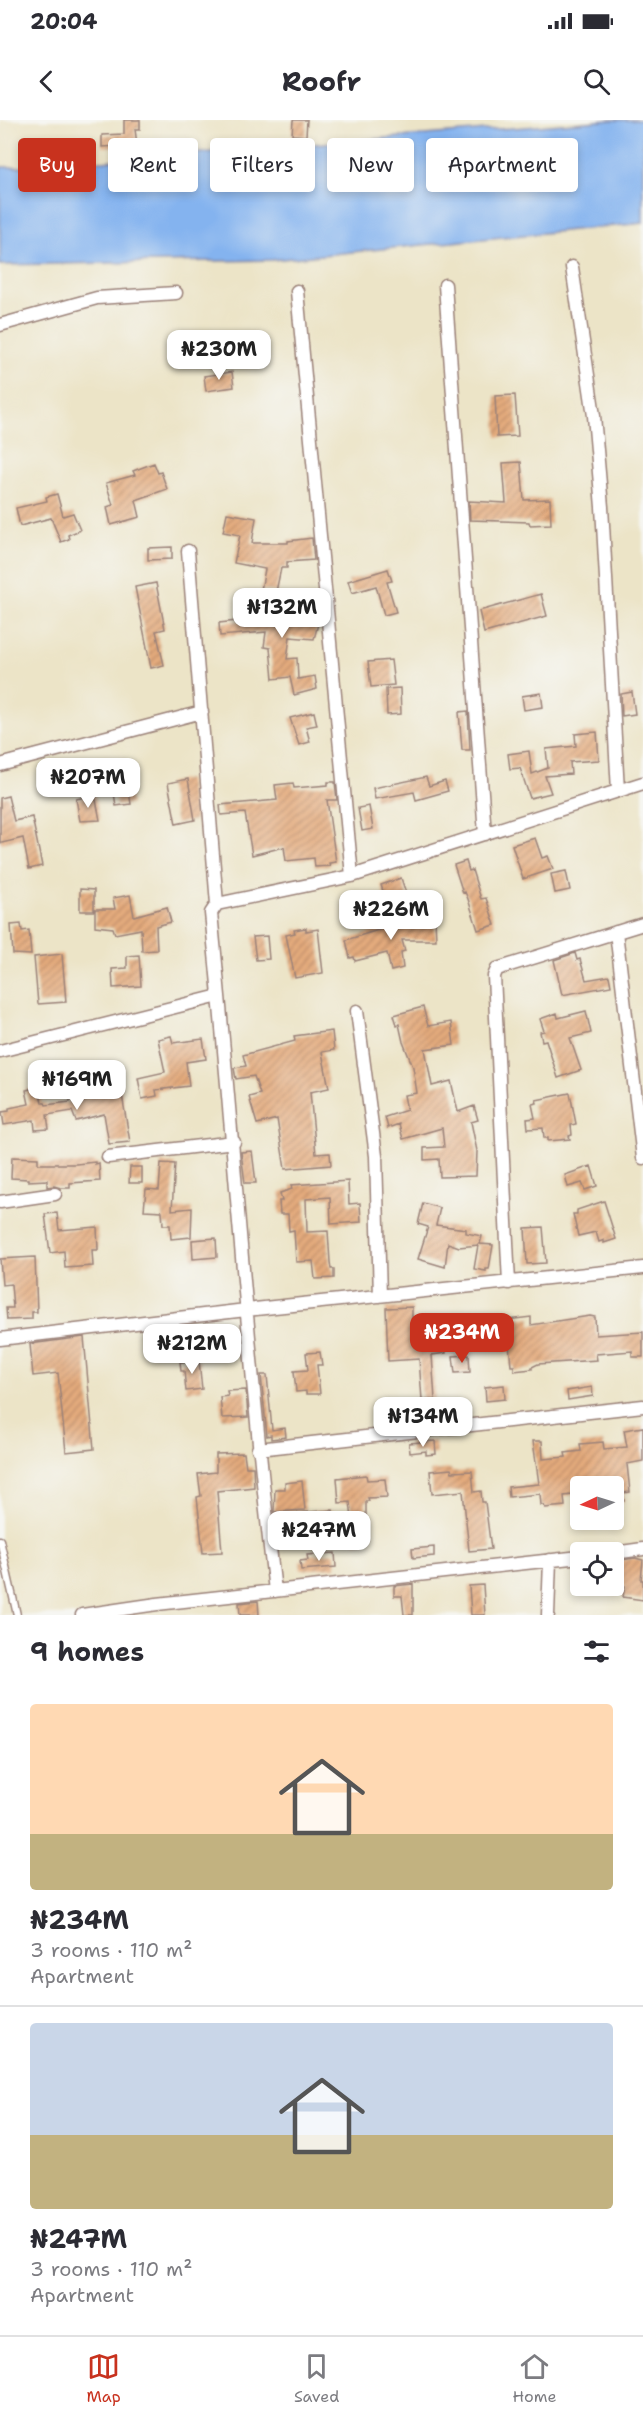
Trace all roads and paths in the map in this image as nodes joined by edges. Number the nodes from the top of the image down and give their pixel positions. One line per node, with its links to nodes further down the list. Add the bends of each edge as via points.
1 (572, 267): 10 (street, via 596,439)
2 (445, 285): 11 (street)
3 (297, 291): 12 (street)
4 (176, 293): 5 (street, via 97,298)
5 (0, 325)
6 (188, 551): 7 (street)
7 (202, 712): 8 (street); 13 (street)
8 (0, 765)
9 (643, 783): 10 (street)
10 (618, 791): 11 (street)
11 (486, 834): 12 (street)
12 (352, 876): 13 (street)
13 (218, 904): 16 (street, via 211,913)
14 (643, 924): 15 (street)
15 (616, 932): 21 (street); 25 (street, via 497,969 494,976)
16 (219, 996): 18 (street); 19 (street)
17 (357, 1011): 26 (street, via 376,1156)
18 (0, 1051)
19 (234, 1142): 20 (street); 27 (street)
20 (108, 1157)
21 (643, 1158)
22 (55, 1194): 23 (street)
23 (0, 1202)
24 (643, 1268): 25 (street)
25 (509, 1283): 26 (street)
26 (380, 1296): 27 (street)
27 (246, 1310): 28 (street); 30 (street)
28 (0, 1339)
29 (643, 1407): 30 (street)
30 (258, 1449): 36 (street)
31 (0, 1540): 38 (lane)
32 (643, 1549): 33 (street)
33 (624, 1552)
34 (570, 1558): 35 (street)
35 (550, 1560): 36 (street); 40 (street)
36 (275, 1591): 37 (street)
37 (158, 1610): 39 (street)
38 (17, 1615)
39 (82, 1615)
40 (548, 1615)

